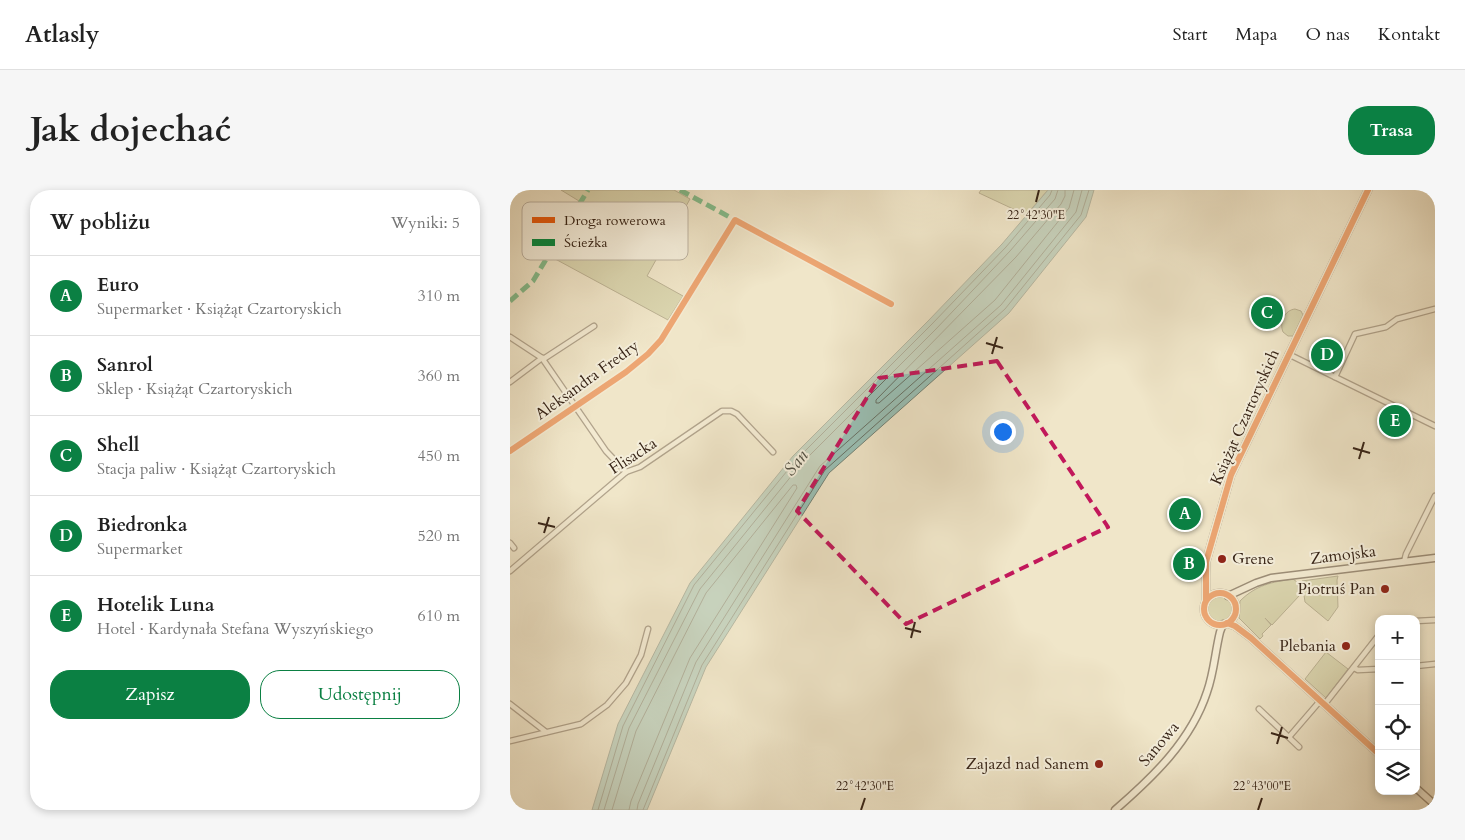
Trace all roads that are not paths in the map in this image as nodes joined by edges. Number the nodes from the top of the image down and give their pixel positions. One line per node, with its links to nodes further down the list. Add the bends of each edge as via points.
1 (1368, 190): 6 (main road, Książąt Czartoryskich)
2 (891, 304): 10 (street, Aleksandra Fredry, via 735,220 656,346 638,364)
3 (1435, 309): 8 (street, via 1397,319 1386,327 1355,334)
4 (594, 326): 7 (street)
5 (510, 337): 7 (street)
6 (1288, 354): 8 (street); 21 (main road, Książąt Czartoryskich, via 1231,475 1207,557)
7 (542, 358): 9 (street); 10 (street)
8 (1335, 377): 11 (street)
9 (510, 382)
10 (576, 408): 12 (street, Aleksandra Fredry); 14 (street, via 606,451)
11 (1435, 426)
12 (510, 451)
13 (773, 452): 14 (street, Flisacka, via 737,414 722,411 640,468)
14 (626, 472): 20 (street, Flisacka)
15 (1435, 496): 19 (street)
16 (510, 543): 17 (street)
17 (514, 548)
18 (1435, 558): 19 (main road, Zamojska)
19 (1404, 562): 22 (main road, Zamojska, via 1277,577)
20 (510, 571)
21 (1205, 580): 23 (main road, via 1210,589); 25 (main road, Książąt Czartoryskich)
22 (1256, 583): 24 (main road, Zamojska); 26 (main road, Zamojska, via 1239,597)
23 (1218, 593): 24 (main road); 25 (main road)
24 (1228, 596): 26 (main road)
25 (1206, 600): 30 (main road, via 1205,614)
26 (1235, 606): 27 (main road)
27 (1235, 614): 31 (main road); 33 (main road)
28 (1435, 620): 29 (street)
29 (1420, 621)
30 (1212, 622): 31 (main road); 35 (main road)
31 (1225, 624): 33 (main road, via 1235,626); 35 (main road)
32 (648, 629): 43 (street, via 641,655 626,683 607,705 581,724)
33 (1251, 638): 40 (main road)
34 (1375, 639): 38 (street)
35 (1215, 653): 50 (main road, Sanowa, via 1209,686 1185,739)
36 (1435, 664): 37 (street)
37 (1420, 666)
38 (1354, 668): 39 (street); 40 (street)
39 (1375, 669)
40 (1322, 703): 44 (street); 47 (main road)
41 (510, 704): 43 (street)
42 (1258, 709): 44 (street)
43 (546, 732): 45 (street)
44 (1289, 737): 46 (street)
45 (510, 741)
46 (1299, 747)
47 (1375, 750)
48 (1420, 792): 49 (main road)
49 (1435, 805)
50 (1117, 809)

